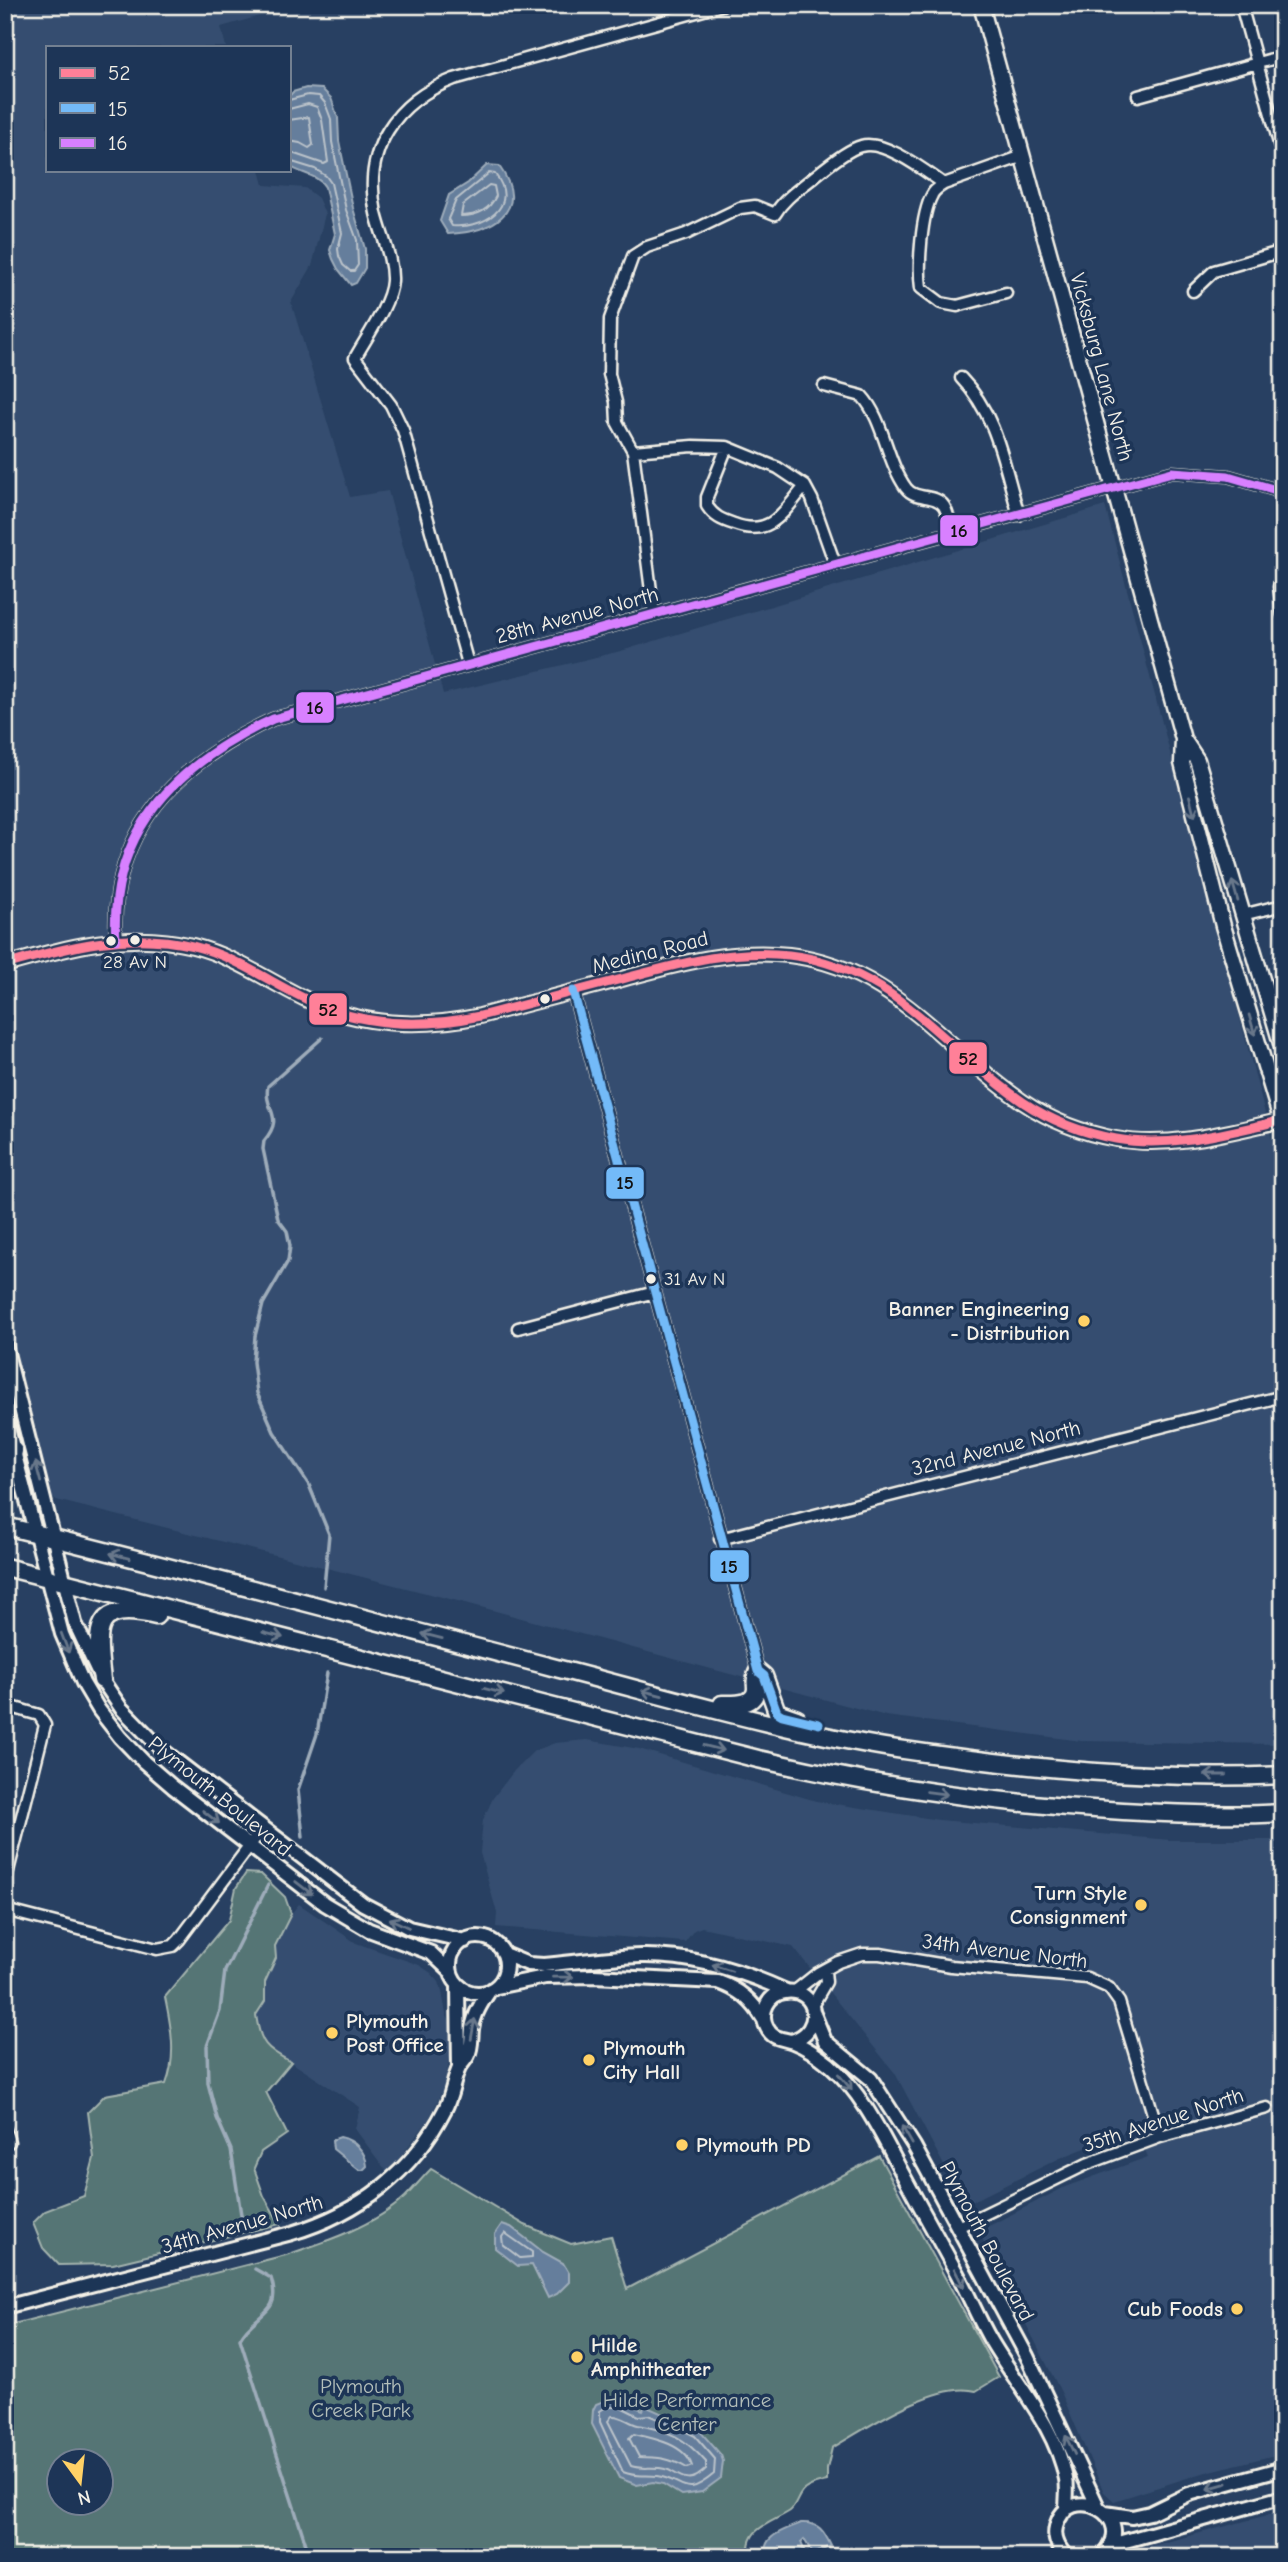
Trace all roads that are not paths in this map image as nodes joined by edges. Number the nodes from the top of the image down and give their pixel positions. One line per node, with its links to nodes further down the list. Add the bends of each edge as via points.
1 (722, 5): 26 (street, via 434,87 400,113 378,150 373,193 392,282 390,295 355,358 391,405 403,430)
2 (981, 5): 7 (main road, Vicksburg Lane North)
3 (1241, 5): 5 (street)
4 (1283, 57): 5 (street)
5 (1256, 64): 6 (street); 8 (street)
6 (1138, 96)
7 (1023, 156): 9 (street); 18 (main road, Vicksburg Lane North)
8 (1283, 158)
9 (944, 184): 12 (street, via 933,191 929,203 918,270 921,288 941,303 957,306); 16 (street, via 901,156 873,145 860,146 824,168 775,214 755,206 740,208 633,256 608,331 617,422)
10 (1283, 251): 11 (street, via 1214,271)
11 (1193, 291)
12 (1006, 293)
13 (961, 378): 20 (street, via 980,400 995,432)
14 (824, 386): 21 (street, via 855,393 868,402 908,490 938,500)
15 (727, 447): 16 (street); 17 (street, via 778,468); 17 (street, via 707,497 707,506 720,519 747,529 768,525)
16 (633, 451): 24 (street)
17 (805, 486): 22 (street)
18 (1113, 489): 19 (street, 28th Avenue North, via 1172,472 1200,472); 20 (street, 28th Avenue North); 27 (main road, Vicksburg Lane North)
19 (1283, 492)
20 (1019, 515): 21 (street, 28th Avenue North)
21 (953, 531): 22 (street, 28th Avenue North)
22 (835, 564): 24 (street, 28th Avenue North)
23 (1283, 567): 25 (street, via 1279,587)
24 (654, 614): 26 (street, 28th Avenue North)
25 (1283, 615)
26 (468, 664): 30 (street, 28th Avenue North, via 273,719 244,732 192,768 169,790 134,838 116,891)
27 (1183, 739): 29 (main road, Vicksburg Lane North, one-way to 27, via 1197,760); 34 (main road, Vicksburg Lane North, one-way to 34, via 1182,763 1219,912)
28 (1283, 905): 29 (street)
29 (1242, 915): 33 (main road, Vicksburg Lane North)
30 (116, 940): 31 (street, via 73,946); 32 (street, Medina Road, via 163,941 222,955 327,1008 388,1023 449,1023)
31 (5, 965)
32 (573, 991): 34 (street, Medina Road, via 723,954 791,955 825,962 887,991 1023,1102 1084,1132 1140,1141 1186,1140); 35 (street)
33 (1283, 1050)
34 (1282, 1122)
35 (655, 1292): 36 (street); 45 (street)
36 (518, 1328)
37 (5, 1345): 44 (street, Plymouth Boulevard, one-way to 37)
38 (1283, 1396): 45 (street, 32nd Avenue North)
39 (5, 1418): 40 (street, Plymouth Boulevard)
40 (14, 1451): 41 (main road); 43 (street, Plymouth Boulevard)
41 (5, 1486)
42 (5, 1526): 43 (main road)
43 (36, 1534): 44 (main road); 47 (street, Plymouth Boulevard)
44 (55, 1538): 48 (street, Plymouth Boulevard); 53 (main road, one-way to 44)
45 (720, 1539): 50 (street)
46 (5, 1567): 47 (main road)
47 (46, 1577): 48 (main road); 58 (street, Plymouth Boulevard, one-way to 58, via 68,1651 99,1710 144,1762)
48 (65, 1581): 49 (main road); 51 (street, Plymouth Boulevard, via 80,1636)
49 (242, 1627): 51 (main road, via 194,1625 119,1611 107,1618 98,1635); 56 (main road, one-way to 56, via 836,1777 1054,1807)
50 (758, 1671): 53 (main road, via 749,1701); 54 (main road, via 782,1715 893,1739)
51 (102, 1680): 57 (street, Plymouth Boulevard, via 121,1708 161,1749)
52 (5, 1705): 59 (street, via 39,1715 44,1732)
53 (698, 1705): 54 (main road)
54 (932, 1753): 55 (main road, one-way to 54, via 1074,1770)
55 (1283, 1775)
56 (1283, 1813)
57 (263, 1828): 58 (street); 61 (street, Plymouth Boulevard, one-way to 57, via 409,1928 377,1912)
58 (249, 1847): 60 (street, via 179,1940 165,1949); 64 (street, Plymouth Boulevard, one-way to 64, via 356,1924 431,1953)
59 (5, 1883)
60 (5, 1910)
61 (465, 1941): 62 (street, via 488,1939); 64 (street, via 453,1954)
62 (504, 1954): 66 (street, via 505,1971); 67 (street, one-way to 62, via 683,1958 643,1956 544,1965)
63 (825, 1971): 67 (street, 34th Avenue North); 68 (street, via 826,1982); 74 (street, 34th Avenue North, via 850,1957 880,1954 1099,1982 1119,2002)
64 (451, 1972): 65 (street)
65 (458, 1984): 66 (street, via 474,1993); 71 (street, 34th Avenue North)
66 (493, 1989): 69 (street, one-way to 69, via 545,1977 718,1982 745,1995); 71 (street, 34th Avenue North, one-way to 66, via 469,2054 476,2013)
67 (790, 1992): 68 (street, via 802,1994); 69 (street, via 772,1998)
68 (813, 2010): 70 (street, via 813,2022 805,2035); 76 (street, Plymouth Boulevard, one-way to 68, via 888,2103 871,2079 825,2040)
69 (764, 2020): 70 (street, via 773,2036)
70 (791, 2041): 81 (street, Plymouth Boulevard, one-way to 81, via 831,2066 867,2111 989,2337 1055,2446 1067,2482)
71 (459, 2068): 77 (street, 34th Avenue North, via 445,2109 411,2160 390,2182 342,2215 292,2233)
72 (1267, 2108): 74 (street, 35th Avenue North)
73 (5, 2129): 75 (street)
74 (1160, 2137): 76 (street, 35th Avenue North, via 1055,2178)
75 (9, 2142)
76 (958, 2227): 80 (street, Plymouth Boulevard, one-way to 76)
77 (5, 2308)
78 (1283, 2468): 80 (street, one-way to 80, via 1189,2494 1150,2513 1132,2517)
79 (1283, 2497): 82 (street)
80 (1102, 2510): 81 (street, via 1081,2504); 82 (street, Plymouth Boulevard, via 1113,2525 1114,2539)
81 (1066, 2511): 83 (street, Plymouth Boulevard, via 1055,2534)
82 (1107, 2553)
83 (1067, 2557)

